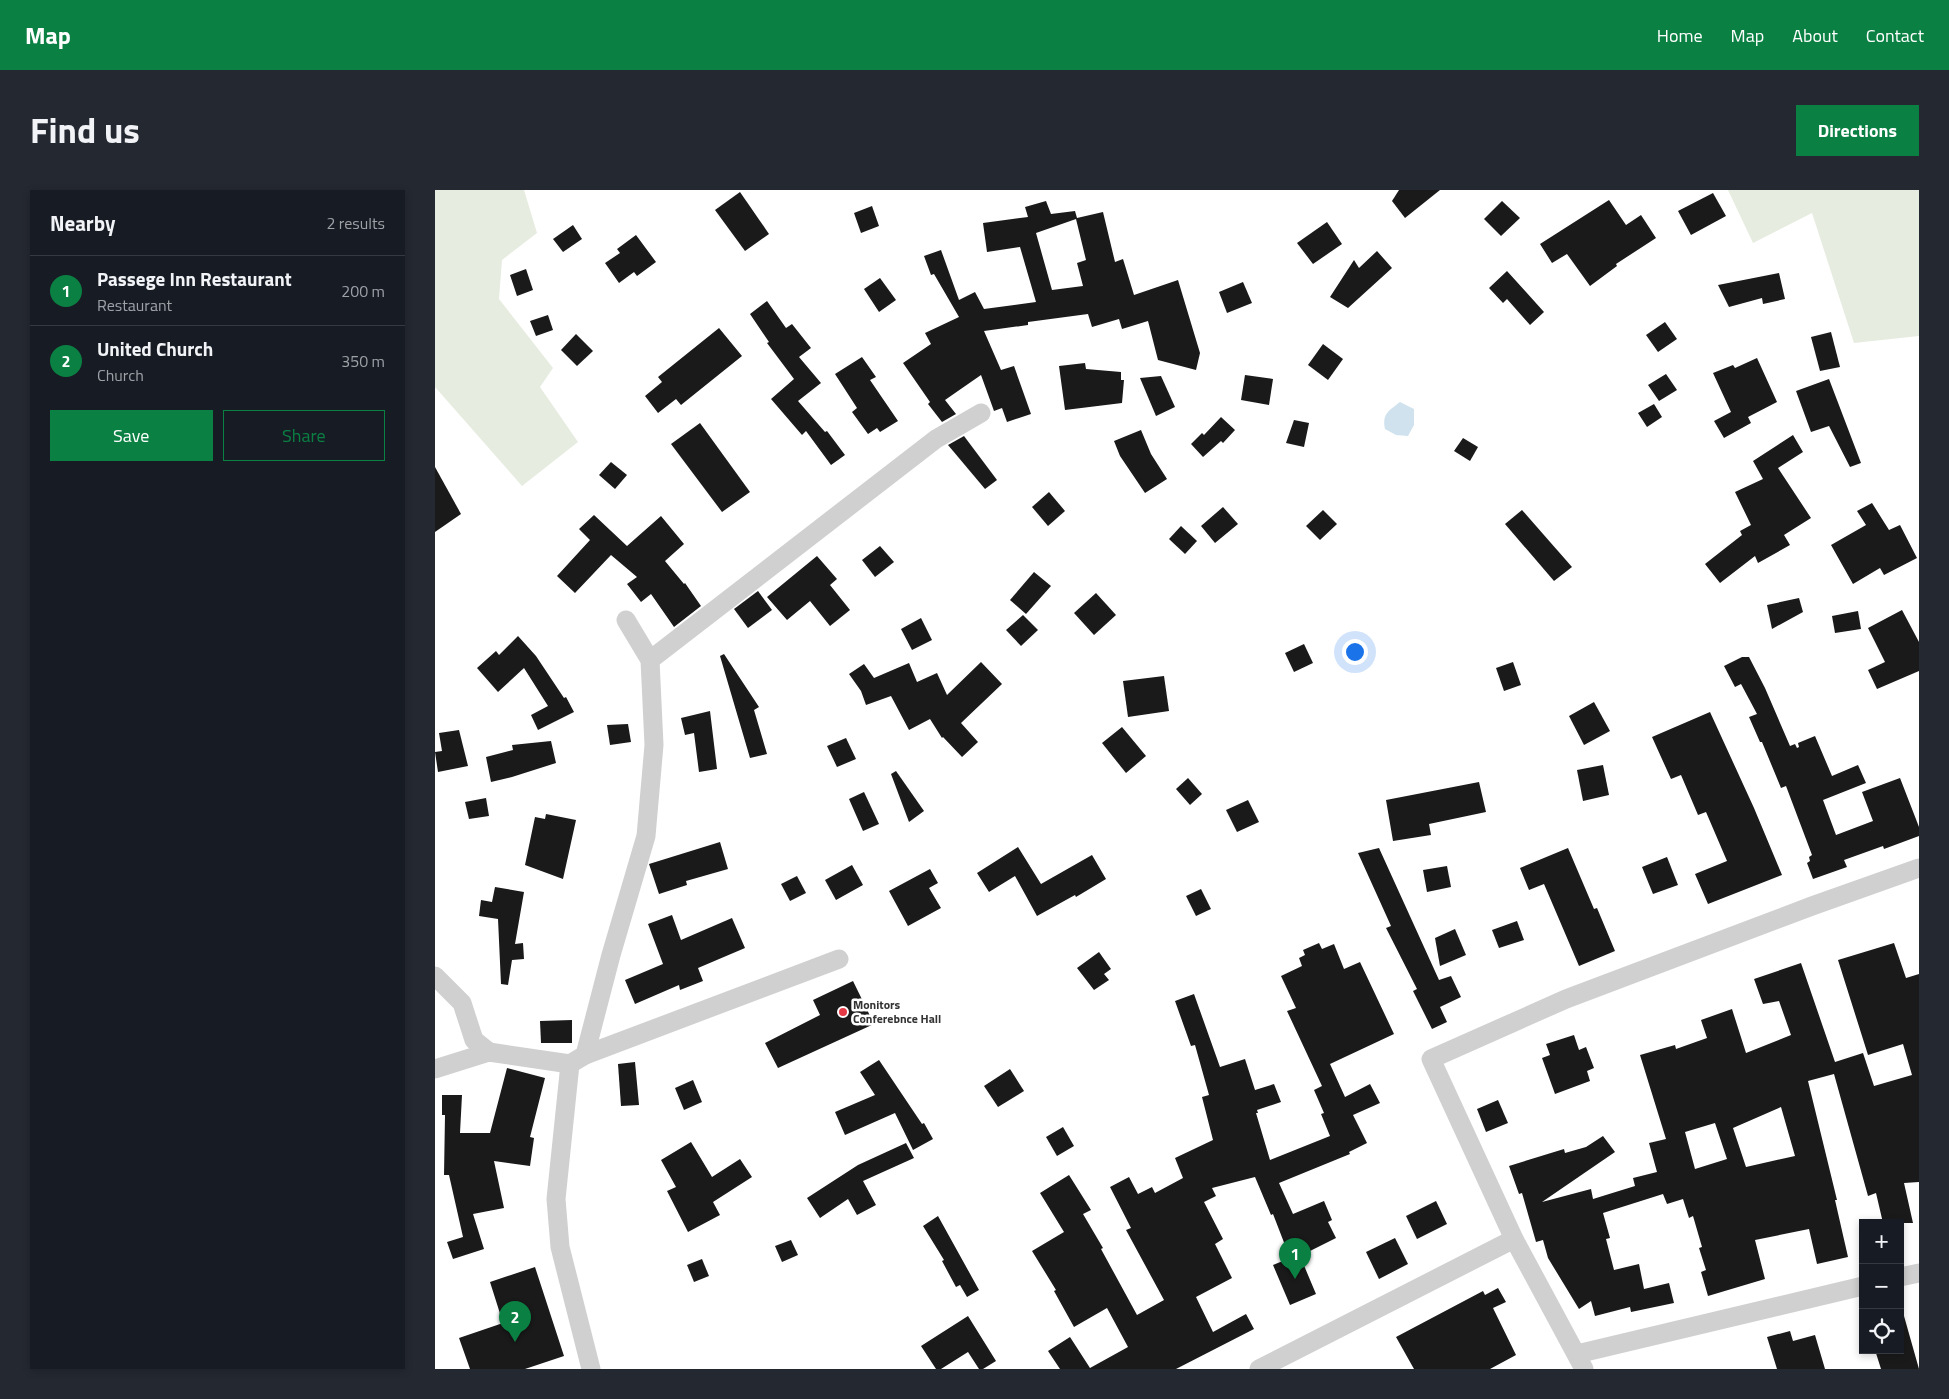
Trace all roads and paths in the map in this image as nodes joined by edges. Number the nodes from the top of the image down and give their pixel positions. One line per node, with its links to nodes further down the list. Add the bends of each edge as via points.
1 (981, 413): 3 (street, via 936,439)
2 (626, 620): 3 (street)
3 (650, 660): 8 (street, via 654,745 646,836)
4 (1919, 868): 10 (street, via 1566,999 1431,1059)
5 (839, 959): 8 (street)
6 (435, 976): 7 (street, via 462,1003 474,1040)
7 (489, 1052): 8 (street); 9 (street)
8 (578, 1059): 15 (street, via 556,1199 560,1247)
9 (435, 1069)
10 (1514, 1239): 14 (street); 16 (street)
11 (1919, 1273): 12 (street)
12 (1904, 1276)
13 (1859, 1287): 14 (street)
14 (1581, 1362)
15 (591, 1369)
16 (1259, 1369)

